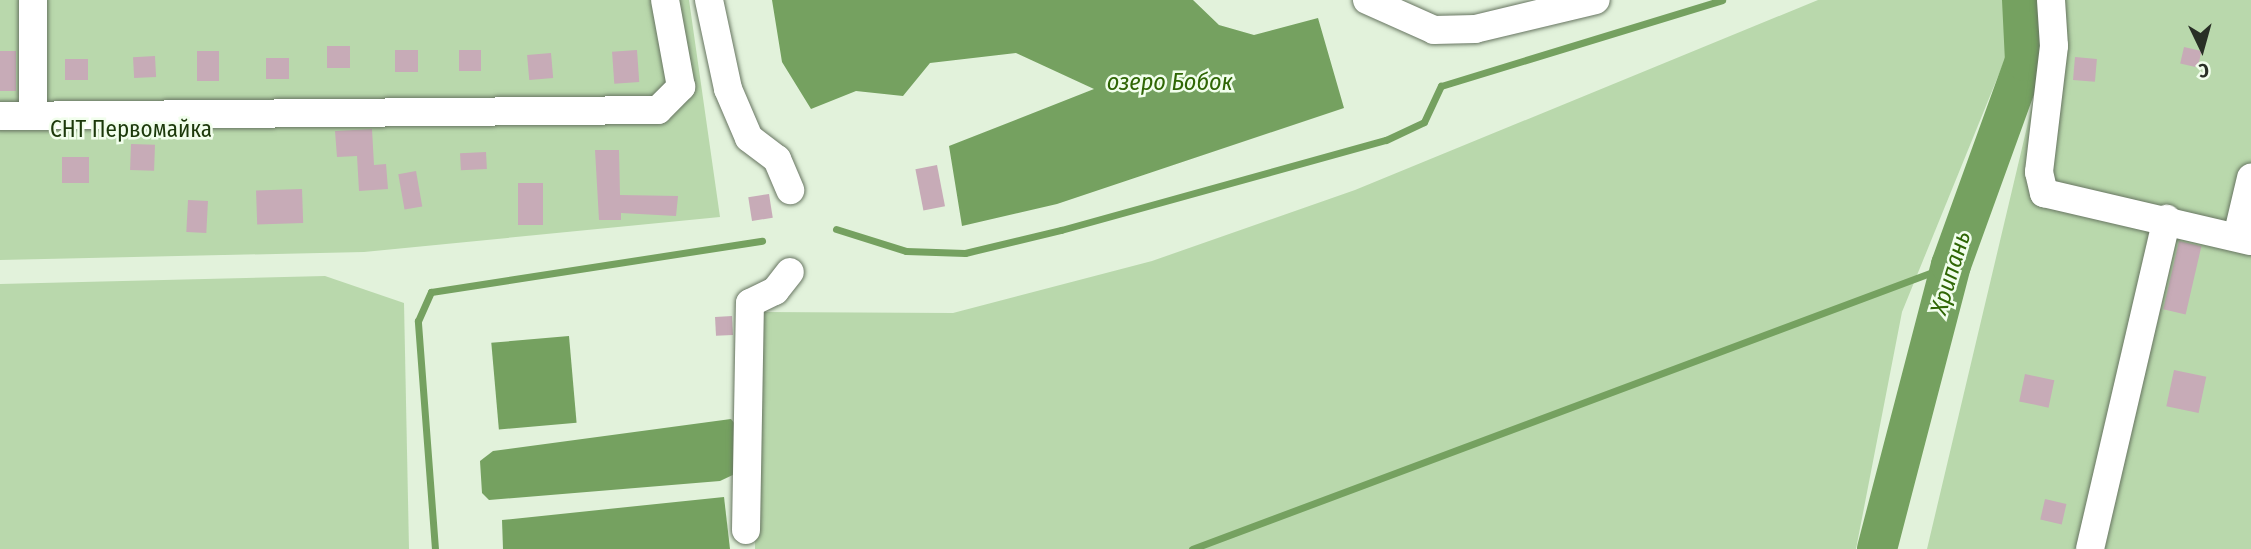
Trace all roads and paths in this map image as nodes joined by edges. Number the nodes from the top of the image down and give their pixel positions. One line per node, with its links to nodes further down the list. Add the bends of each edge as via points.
1 (33, 0): 8 (street)
2 (665, 0): 8 (street, via 681,87 658,110)
3 (709, 0): 10 (street, via 749,138 777,159)
4 (1367, 0): 5 (street, via 1434,30 1475,29)
5 (1596, 0)
6 (2051, 0): 11 (street, via 2054,46 2039,172 2044,193)
7 (0, 116): 8 (street)
8 (33, 116)
9 (2251, 178): 12 (street)
10 (790, 190)
11 (2167, 219): 12 (street); 15 (street)
12 (2244, 239)
13 (790, 272): 14 (street, via 775,291 750,303)
14 (746, 530)
15 (2090, 549)

